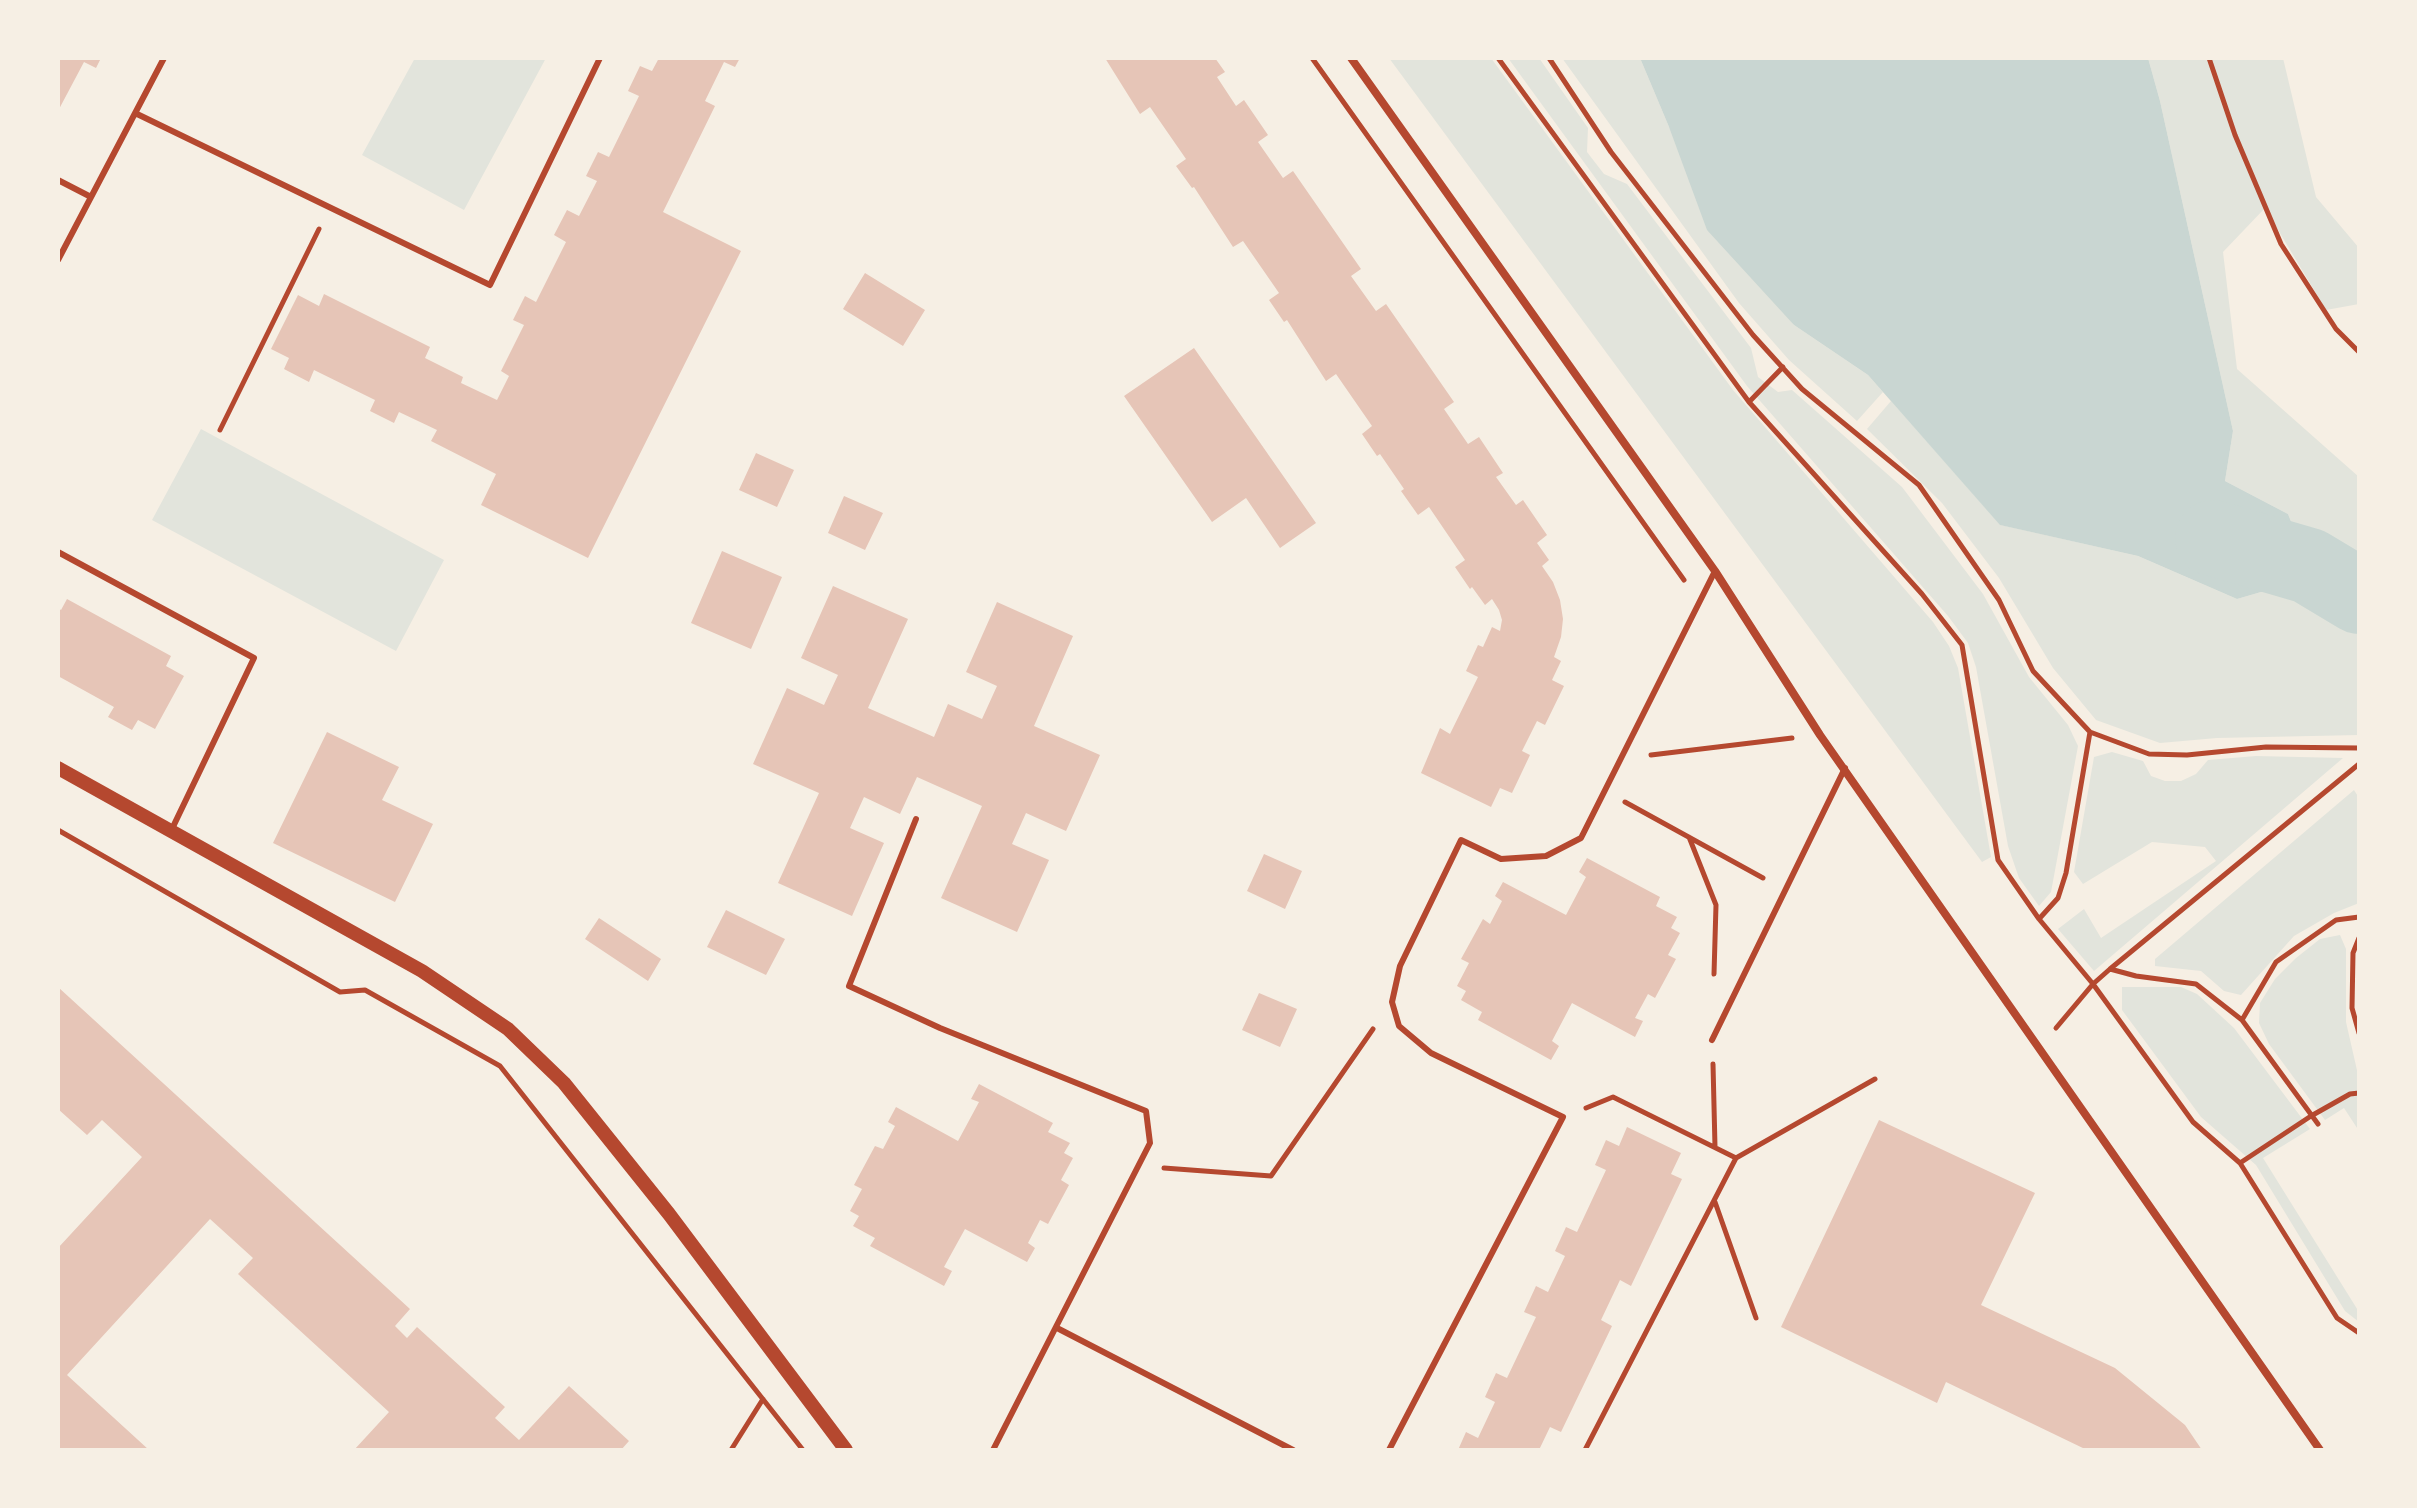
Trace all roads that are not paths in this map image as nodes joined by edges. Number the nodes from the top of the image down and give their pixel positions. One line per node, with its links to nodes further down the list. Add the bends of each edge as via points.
1 (164, 58): 4 (lane)
2 (600, 58): 4 (lane, via 490,285)
3 (1351, 58): 9 (street)
4 (135, 113): 6 (lane)
5 (58, 180): 6 (lane)
6 (91, 197): 7 (lane)
7 (58, 260)
8 (58, 552): 13 (lane, via 254,658)
9 (1715, 571): 11 (street); 19 (lane, via 1581,838 1546,856 1501,859 1461,840 1400,966 1392,1002 1399,1026 1431,1053 1563,1117)
10 (58, 768): 13 (street)
11 (1845, 768): 14 (lane); 20 (street)
12 (916, 819): 15 (lane, via 849,986 1146,1111 1150,1143)
13 (171, 831): 16 (street, via 422,971 508,1029 564,1083)
14 (1712, 1040)
15 (1057, 1328): 17 (lane); 18 (lane)
16 (846, 1450)
17 (993, 1450)
18 (1293, 1450)
19 (1389, 1450)
20 (2320, 1450)

